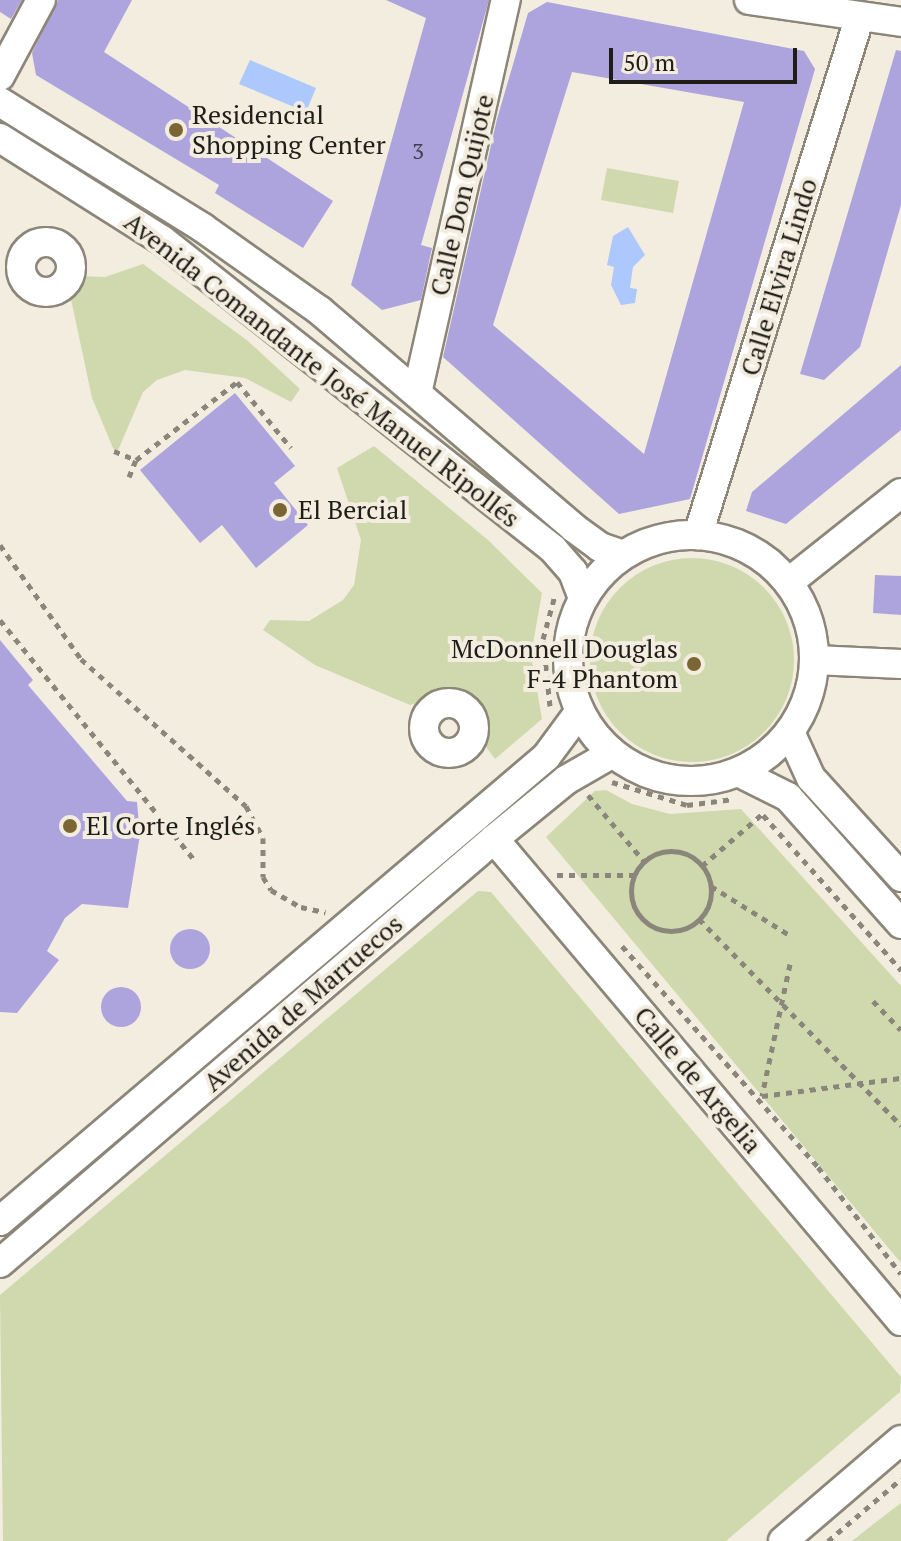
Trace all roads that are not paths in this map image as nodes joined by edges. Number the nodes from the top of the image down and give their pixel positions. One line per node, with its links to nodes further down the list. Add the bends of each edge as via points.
1 (41, 0): 6 (street)
2 (506, 0): 9 (street, Calle Don Quijote)
3 (749, 0): 4 (street)
4 (859, 19): 5 (street); 11 (street, Calle Elvira Lindo)
5 (901, 22)
6 (0, 76)
7 (0, 102): 9 (street, Avenida Comandante José Manuel Ripollés, via 203,228)
8 (0, 138): 14 (street, Avenida Comandante José Manuel Ripollés, via 162,240 553,549 573,572)
9 (418, 389): 12 (street, Avenida Comandante José Manuel Ripollés, via 574,528 600,547)
10 (901, 493): 13 (street)
11 (698, 535): 12 (street, via 659,539); 13 (street, via 733,541 764,558)
12 (623, 555): 14 (street)
13 (789, 582): 15 (street, via 809,619)
14 (583, 598): 17 (street, via 568,651)
15 (815, 660): 16 (street); 18 (street, via 808,698)
16 (901, 664)
17 (580, 711): 19 (street); 24 (street, Avenida de Marruecos, via 546,757)
18 (790, 732): 20 (street); 22 (street, via 811,778)
19 (613, 753): 20 (street, via 641,770 673,780); 21 (street, Avenida de Marruecos, via 566,780)
20 (740, 784): 23 (street, via 788,797)
21 (494, 839): 25 (street, Avenida de Marruecos); 26 (street, Calle de Argelia)
22 (901, 877)
23 (901, 924)
24 (0, 1221)
25 (0, 1263)
26 (901, 1321)
27 (901, 1440): 28 (street)
28 (783, 1541)

